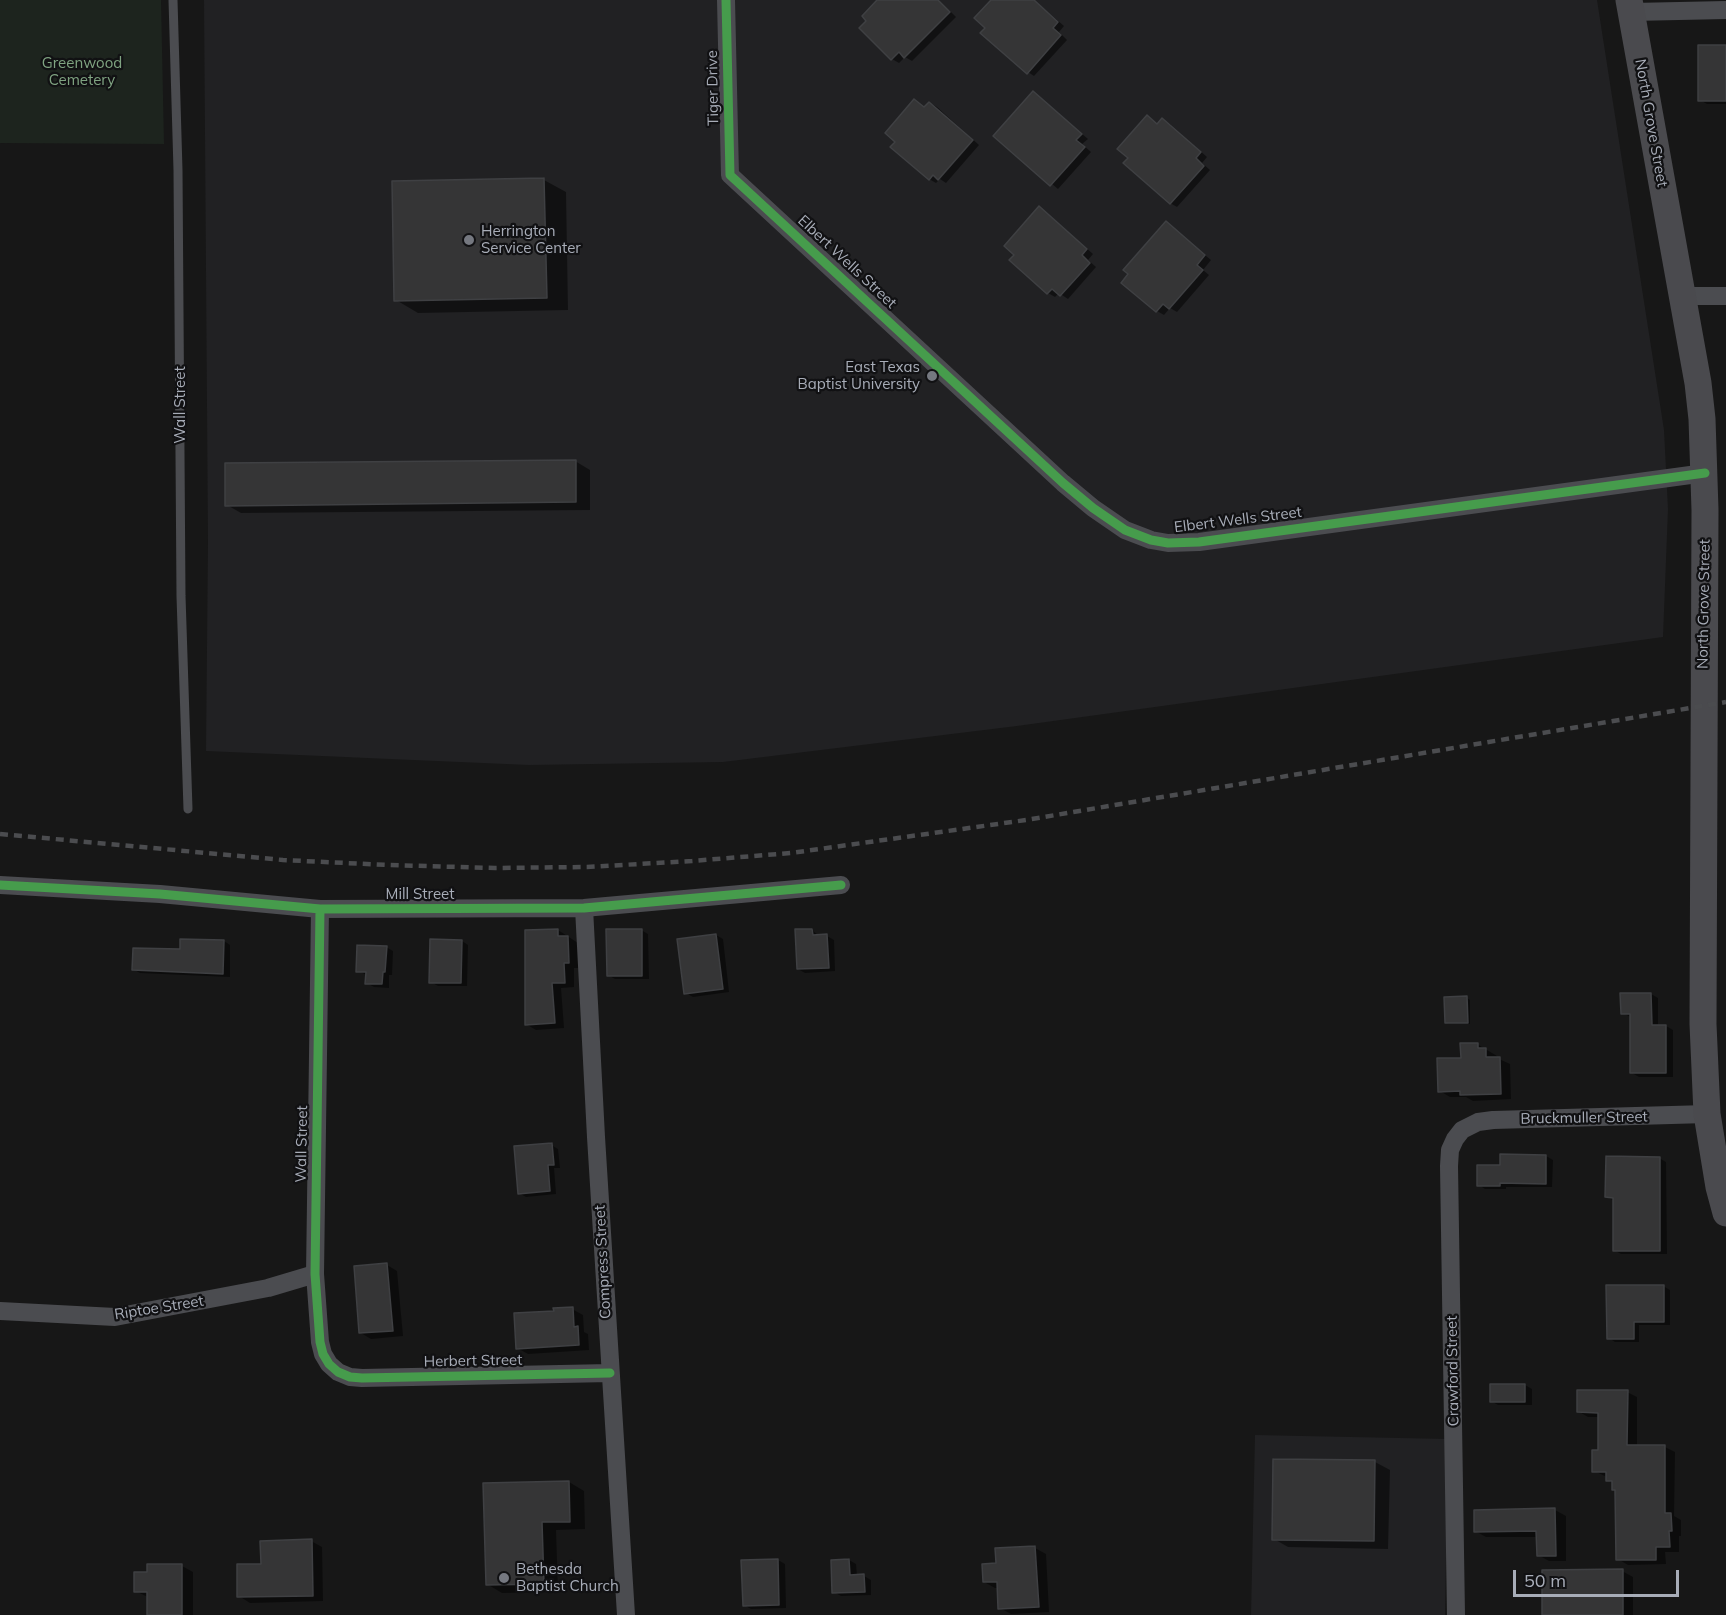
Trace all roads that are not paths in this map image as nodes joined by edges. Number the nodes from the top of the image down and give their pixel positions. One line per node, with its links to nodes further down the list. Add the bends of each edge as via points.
1 (173, 0): 9 (lane, Wall Street, via 181,596)
2 (726, 0): 5 (street, Tiger Drive)
3 (1631, 6): 4 (street); 6 (main road, North Grove Street)
4 (1726, 9)
5 (730, 175): 8 (street, Elbert Wells Street, via 1063,483 1125,530 1145,538 1168,543 1198,542)
6 (1682, 296): 7 (street); 8 (main road, North Grove Street, via 1698,383)
7 (1726, 296)
8 (1705, 473): 14 (main road, North Grove Street, via 1703,1024)
9 (188, 809)
10 (0, 885): 13 (street, Mill Street)
11 (841, 885): 12 (street, Mill Street)
12 (584, 908): 13 (street, Mill Street); 21 (street, Compress Street)
13 (320, 909): 18 (street, Wall Street)
14 (1707, 1114): 15 (street, Bruckmuller Street, via 1493,1120); 16 (main road, North Grove Street)
15 (1462, 1130): 23 (street, Crawford Street, via 1450,1150 1449,1166)
16 (1719, 1147): 17 (main road, North Grove Street)
17 (1726, 1213)
18 (315, 1274): 19 (street, Riptoe Street, via 268,1288 115,1317); 20 (street, Wall Street, via 323,1354)
19 (0, 1311)
20 (338, 1372): 21 (street, Herbert Street, via 362,1378)
21 (610, 1373): 22 (street, Compress Street)
22 (626, 1615)
23 (1456, 1615)

